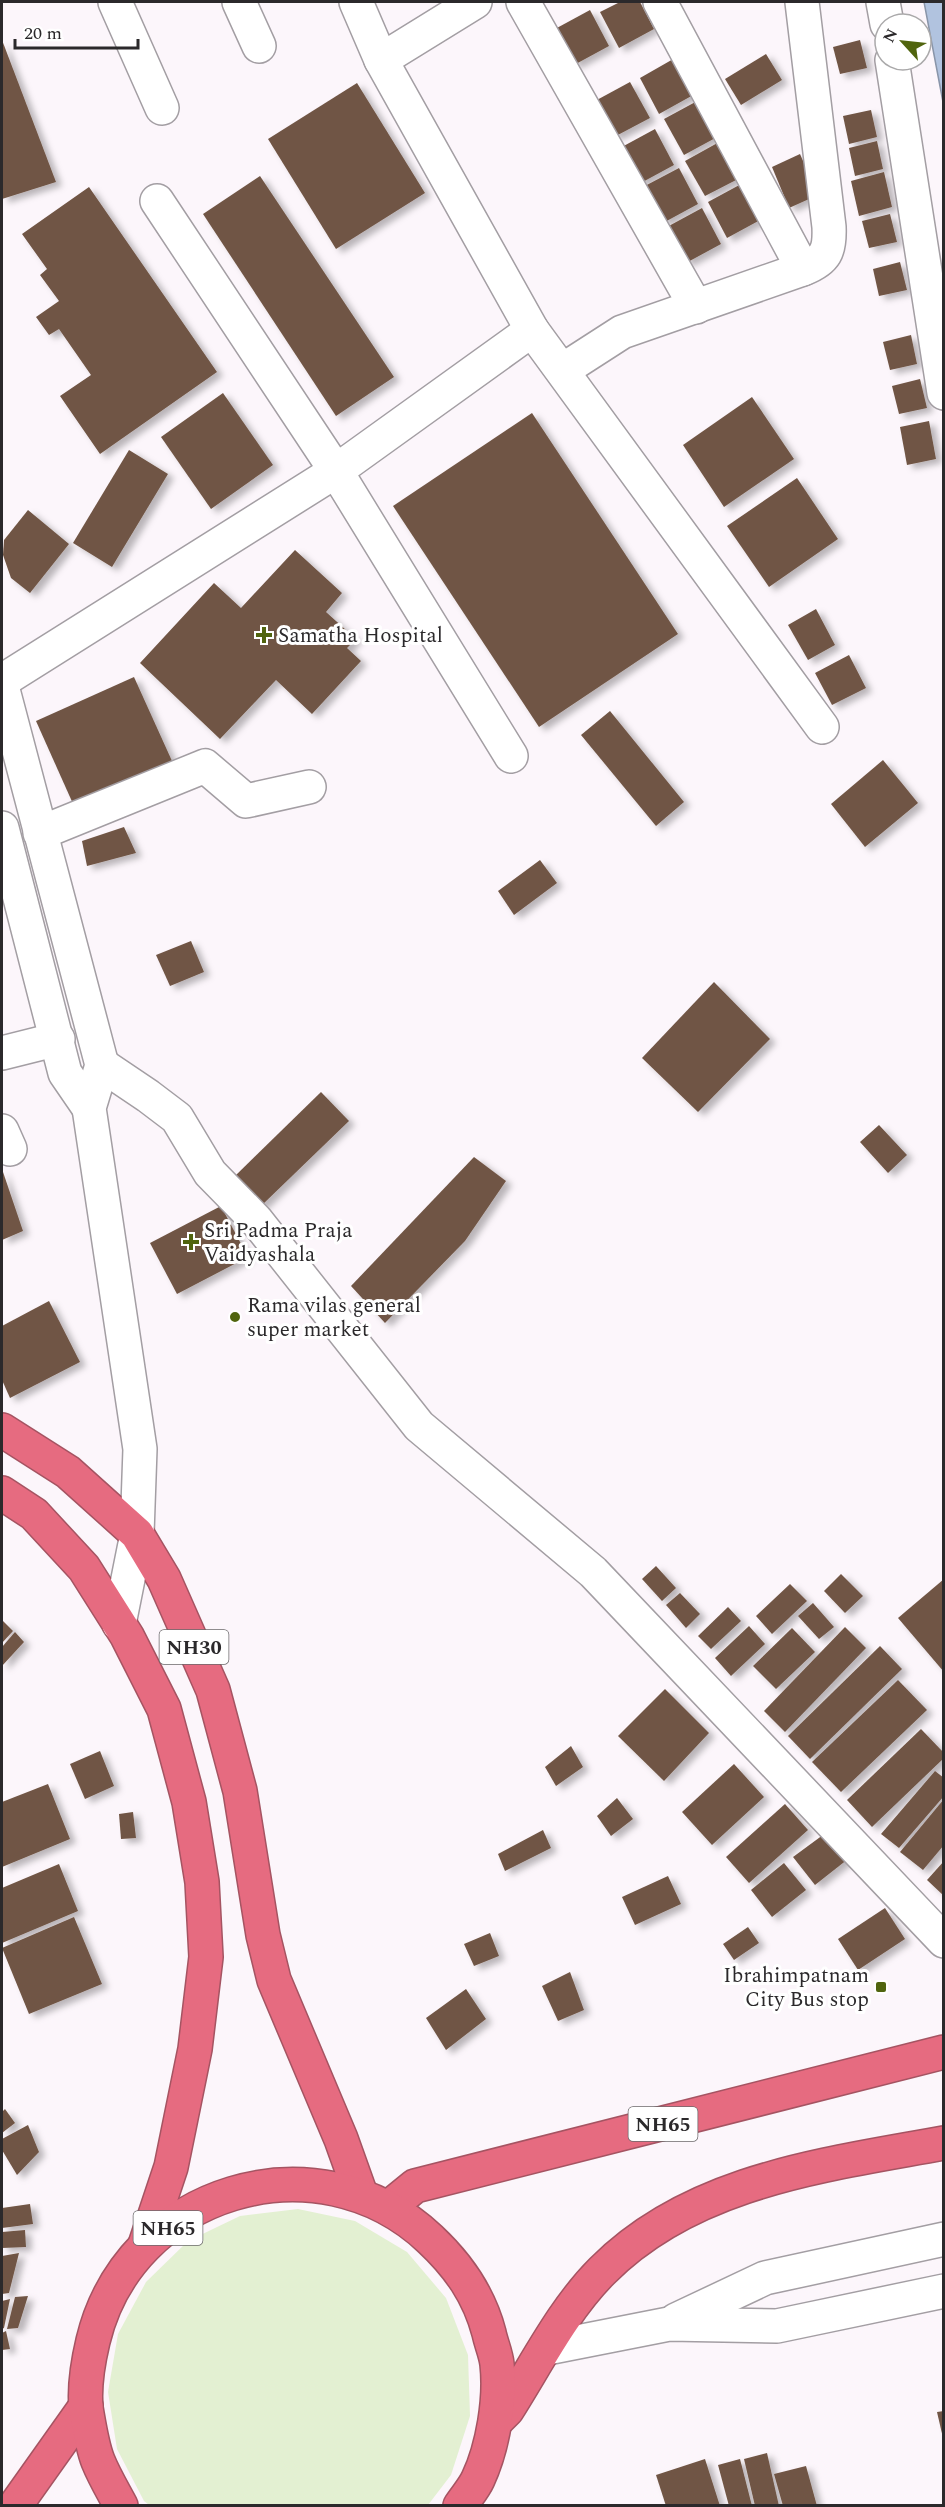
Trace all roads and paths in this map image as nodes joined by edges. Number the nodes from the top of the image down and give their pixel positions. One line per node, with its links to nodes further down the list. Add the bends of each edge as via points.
1 (115, 2): 11 (street)
2 (239, 2): 8 (street)
3 (356, 2): 9 (street)
4 (475, 2): 9 (street)
5 (523, 2): 14 (street)
6 (660, 2): 13 (street)
7 (802, 2): 13 (street, via 830,242 818,264)
8 (260, 46)
9 (381, 60): 15 (street)
10 (894, 72): 17 (street)
11 (162, 108)
12 (157, 201): 18 (street)
13 (803, 270): 14 (street)
14 (696, 307): 16 (street, via 622,332)
15 (532, 330): 16 (street); 18 (street)
16 (563, 369): 20 (street)
17 (944, 393)
18 (336, 471): 19 (street); 21 (street)
19 (2, 683): 24 (street)
20 (822, 727)
21 (511, 756)
22 (309, 787): 24 (street, via 246,801 205,766)
23 (2, 828): 25 (street)
24 (40, 833): 27 (street)
25 (58, 1039): 26 (street); 28 (street, via 65,1073)
26 (2, 1053)
27 (102, 1065): 28 (street); 33 (street, via 177,1118 210,1173 256,1220 419,1426 592,1572)
28 (89, 1108): 31 (street, via 140,1449)
29 (2, 1430): 31 (highway, NH30, via 68,1472)
30 (2, 1493): 32 (highway, NH30, via 34,1514 84,1568)
31 (137, 1534): 32 (street); 36 (highway, NH30, via 164,1579 213,1690 240,1791 262,1935 274,1980 328,2108)
32 (119, 1624): 38 (highway, NH30, via 164,1709 184,1782 202,1882 206,1947 195,2049 171,2167)
33 (944, 1941)
34 (944, 2052): 36 (highway, NH65, via 415,2187)
35 (944, 2143): 41 (highway, NH65, via 800,2170 706,2201 629,2247 602,2271 573,2305)
36 (374, 2201): 38 (highway, NH65, via 304,2183 246,2188 192,2210); 43 (highway, NH65, via 411,2221 453,2260 482,2309 497,2364)
37 (944, 2239): 40 (street, via 765,2278)
38 (145, 2245): 42 (highway, NH65, via 118,2280 98,2319 88,2362)
39 (944, 2291): 40 (street, via 777,2326)
40 (669, 2324): 41 (street)
41 (547, 2348): 43 (highway, NH65)
42 (86, 2406): 44 (highway); 45 (highway, NH65, via 97,2460)
43 (496, 2421): 46 (highway, NH65, via 478,2480)
44 (15, 2505)
45 (121, 2505)
46 (460, 2505)

